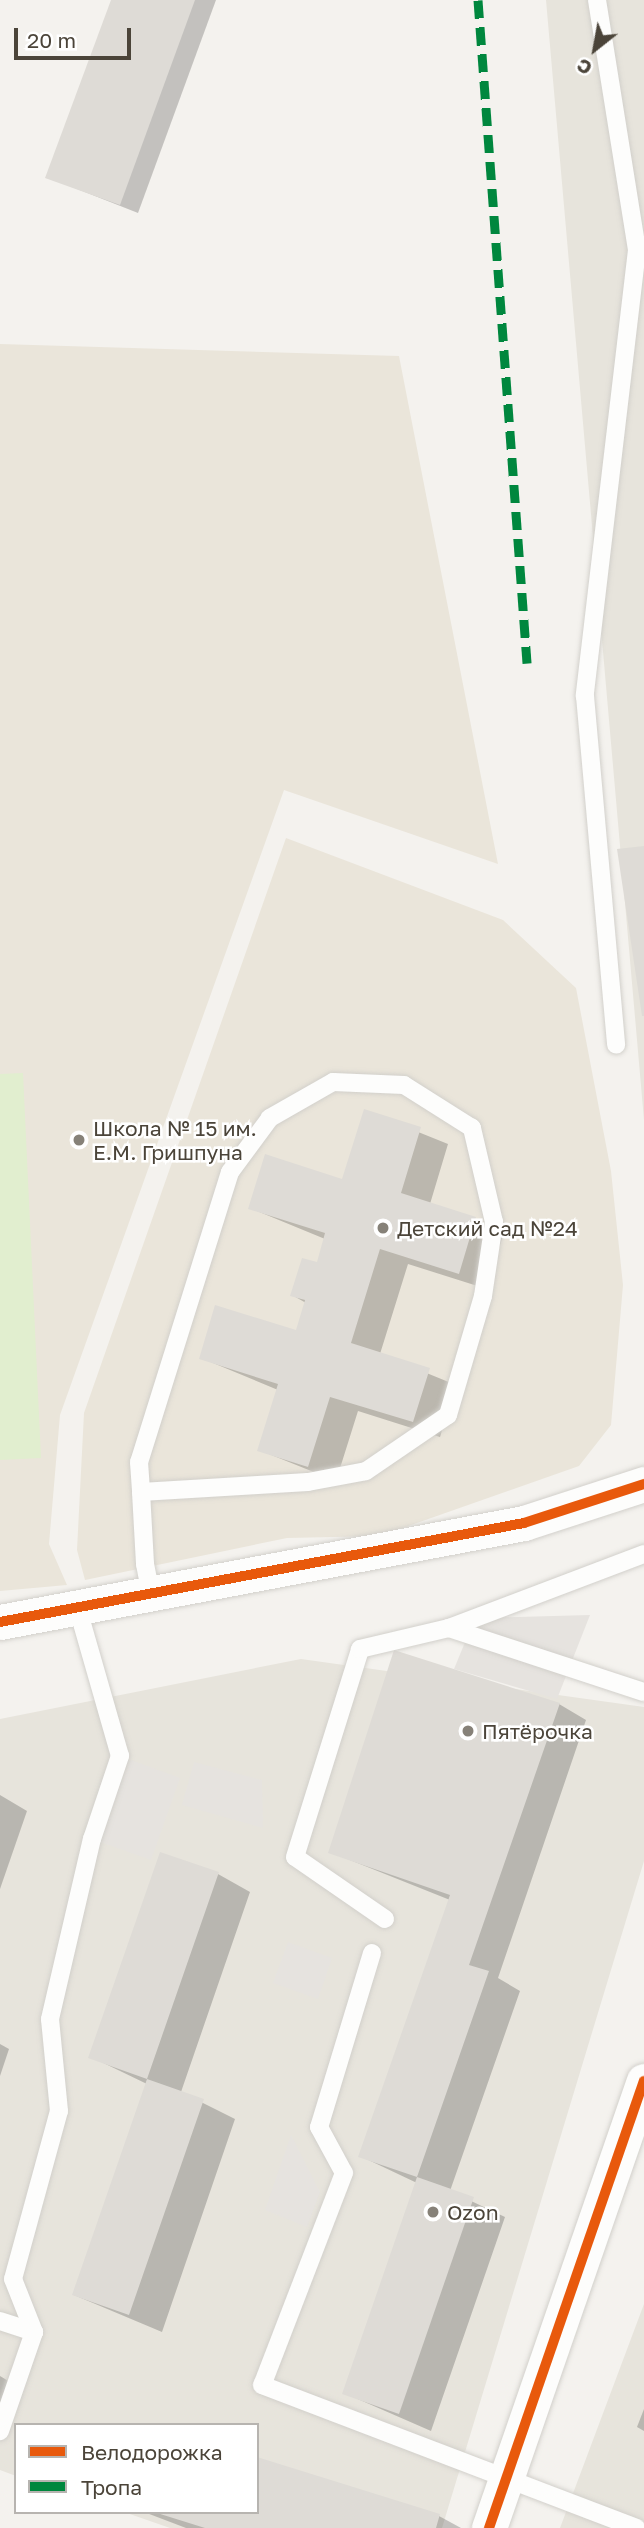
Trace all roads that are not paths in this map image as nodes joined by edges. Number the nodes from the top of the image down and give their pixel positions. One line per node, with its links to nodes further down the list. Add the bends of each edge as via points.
1 (597, 0): 2 (lane, via 637,250 585,696)
2 (616, 1045)
3 (644, 1484): 6 (street, via 485,1531)
4 (141, 1492): 4 (lane, via 139,1462 230,1172 270,1118 333,1082 404,1085 472,1128 494,1222 484,1296 448,1415 366,1471 308,1482); 6 (lane)
5 (644, 1554): 9 (lane)
6 (150, 1590): 7 (street)
7 (78, 1609): 8 (street); 15 (lane, via 120,1756 92,1839 50,2019 59,2111 13,2280)
8 (0, 1622)
9 (449, 1628): 10 (lane); 11 (lane, via 360,1649 295,1857)
10 (644, 1692)
11 (385, 1919)
12 (372, 1953): 17 (lane, via 319,2127 344,2173 262,2385)
13 (644, 2081): 17 (street)
14 (0, 2321): 15 (lane)
15 (34, 2332): 16 (lane)
16 (0, 2431)
17 (505, 2482): 18 (street); 19 (lane)
18 (489, 2528)
19 (637, 2528)

